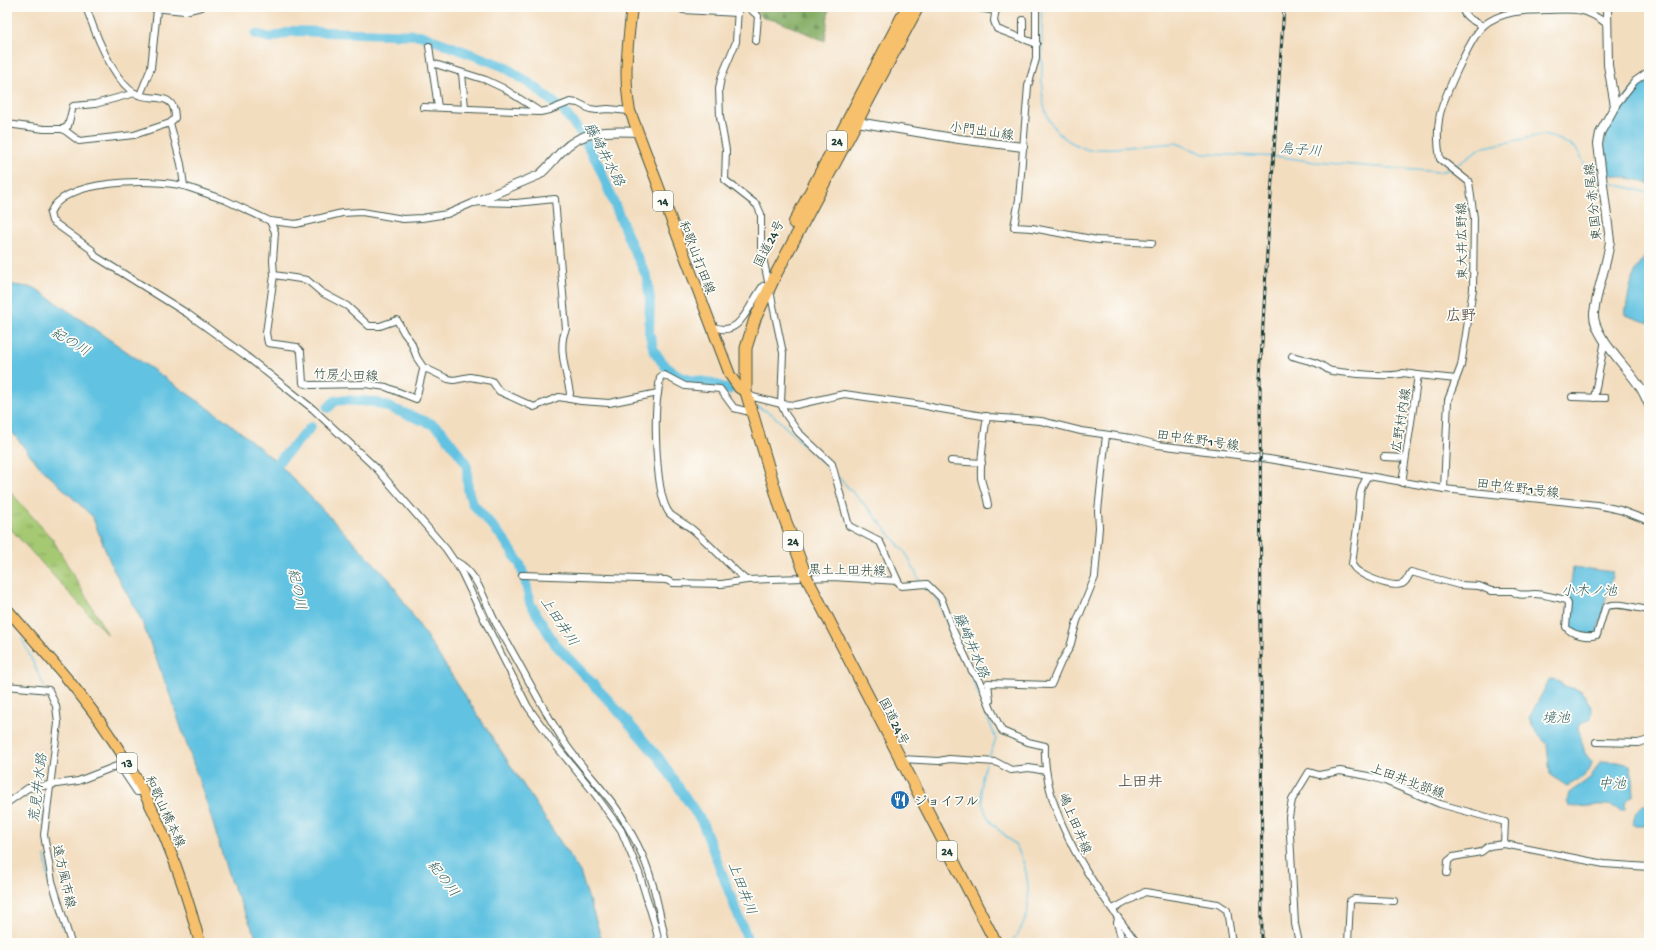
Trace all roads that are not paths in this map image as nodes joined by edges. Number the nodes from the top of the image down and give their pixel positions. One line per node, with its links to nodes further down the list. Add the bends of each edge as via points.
1 (86, 7): 26 (street, via 96,35 116,74)
2 (142, 7): 13 (street)
3 (201, 7): 13 (street, via 191,10)
4 (632, 7): 31 (main road, 和歌山打田線 / 14, via 626,67 626,90)
5 (748, 7): 20 (street, via 758,16)
6 (907, 7): 44 (highway, 国道24号 / 24)
7 (918, 7): 33 (highway, 国道24号 / 24)
8 (973, 7): 12 (street)
9 (1036, 7): 21 (street, 小門出山線)
10 (1462, 7): 18 (street, via 1469,19)
11 (1607, 7): 17 (street)
12 (996, 9): 19 (street, via 994,21 997,29)
13 (157, 10): 26 (street, via 150,68)
14 (684, 10): 15 (street)
15 (738, 10): 44 (street, via 736,42 719,89 720,117 726,150 725,180 757,205 761,214 761,248)
16 (1023, 20): 19 (street)
17 (1607, 24): 18 (street, 東大井広野線, via 1578,9 1510,13); 27 (street, via 1608,66)
18 (1483, 26): 51 (street, 東大井広野線, via 1474,37 1439,119 1440,160 1469,182 1474,218 1473,288 1461,366)
19 (1023, 39): 21 (street)
20 (756, 41)
21 (1037, 44): 38 (street, 小門出山線, via 1036,59 1028,86)
22 (429, 46): 23 (street)
23 (432, 63): 25 (street); 29 (street)
24 (1649, 71): 27 (street, via 1636,81)
25 (462, 73): 30 (street); 32 (street, via 503,88)
26 (138, 94): 34 (street, via 169,101 175,111 175,118); 36 (street, via 95,104 73,106 68,126)
27 (1615, 106): 47 (street, 東国分赤尾線, via 1600,133 1598,144 1610,241 1594,315)
28 (423, 107): 29 (street)
29 (438, 107): 30 (street)
30 (465, 108): 32 (street)
31 (630, 111): 32 (street, via 590,109 570,102); 37 (main road, 和歌山打田線 / 14)
32 (540, 112)
33 (857, 122): 38 (street, 小門出山線); 45 (highway, 国道24号 / 24)
34 (170, 123): 36 (street, via 134,135 80,141); 39 (street)
35 (7, 124): 36 (street)
36 (63, 130)
37 (637, 132): 40 (street, via 603,130 584,136 562,151 539,175); 46 (main road, 和歌山打田線 / 14)
38 (1023, 148): 42 (street, via 1014,227 1097,240)
39 (184, 186): 41 (street, via 225,200); 75 (street, via 141,182 102,185 58,200 50,213 52,221 92,250 95,256 188,314 313,409 377,469)
40 (475, 202): 41 (street, via 447,214 422,218 403,219 362,212 342,213 296,224); 59 (street, via 516,203 555,199 566,329 562,345)
41 (270, 221): 43 (street, via 275,232)
42 (1152, 243)
43 (274, 275): 49 (street, via 307,280 321,292 347,306 369,326 375,327 397,320 412,344 417,358); 49 (street, 竹房小田線, via 266,333 268,343 297,348 301,352 303,383 372,385 386,387 416,399 423,370)
44 (767, 275): 45 (highway, 国道24号 / 24)
45 (766, 286): 46 (street, via 734,327 726,330); 54 (highway, 国道24号 / 24, via 746,320 740,342 738,376); 60 (street, via 783,353)
46 (710, 325): 54 (main road, 和歌山打田線 / 14, via 730,375)
47 (1605, 340): 53 (street, 東国分赤尾線); 57 (street)
48 (1292, 356): 50 (street, via 1321,365 1331,371 1372,376 1398,376 1402,373)
49 (426, 369): 59 (street, via 448,379 470,377 492,381 499,391 534,407 559,397)
50 (1418, 375): 51 (street, 広野村内線); 66 (street, 広野村内線)
51 (1456, 379): 71 (street, 東大井広野線, via 1448,400)
52 (1649, 384): 53 (street)
53 (1640, 387): 61 (street, 東国分赤尾線)
54 (742, 390): 60 (street, 田中佐野1号線); 62 (highway, 国道24号 / 24); 73 (highway, 国道24号 / 24)
55 (658, 393): 59 (street, via 609,403); 62 (street, via 660,377 666,375 685,386 720,389 734,408); 77 (street, via 658,457 662,500 670,514 693,530)
56 (1572, 397): 57 (street)
57 (1594, 398): 58 (street)
58 (1605, 398)
59 (569, 399)
60 (781, 404): 63 (street, 田中佐野1号線, via 796,405 844,394); 78 (street, 黒土上田井線, via 798,432 832,464 849,526 880,542)
61 (1649, 405)
62 (746, 411): 73 (highway, 国道24号 / 24)
63 (987, 416): 64 (street, 田中佐野1号線, via 1041,421); 68 (street)
64 (1106, 435): 69 (street, 田中佐野1号線, via 1158,445 1269,459); 82 (street, via 1098,511 1095,577 1077,621 1070,647 1051,685 988,683)
65 (1384, 457): 66 (street)
66 (1405, 458): 70 (street, 広野村内線)
67 (951, 461): 68 (street)
68 (982, 463): 72 (street, via 981,480)
69 (1367, 477): 70 (street, 田中佐野1号線); 80 (street, via 1358,498 1359,510 1352,564 1368,576 1386,584 1398,585 1405,582 1411,572 1416,572 1438,580 1479,586 1491,591 1513,591 1515,594 1543,595 1566,600 1566,627 1570,632 1578,634 1597,635 1605,608 1608,606 1623,605)
70 (1402, 483): 71 (street, 田中佐野1号線)
71 (1444, 489): 74 (street, 田中佐野1号線, via 1597,505)
72 (988, 505)
73 (780, 506): 85 (highway, 国道24号 / 24, via 808,579)
74 (1649, 521)
75 (456, 562): 98 (street, via 528,707 621,830 639,873); 99 (street, via 463,565 474,578 496,624 550,720 615,806 638,845 655,895)
76 (525, 575): 77 (street, 黒土上田井線, via 666,580 673,583 722,584)
77 (746, 580): 78 (street, 黒土上田井線, via 852,577)
78 (898, 581): 82 (street, 嶋上田井線, via 901,586 927,584 941,598 953,630 972,671 980,681)
79 (7, 609): 88 (main road, 和歌山橋本線 / 13, via 88,704)
80 (1649, 610)
81 (7, 686): 87 (street, 遠方風市線, via 46,690 56,706 58,723)
82 (991, 710): 86 (street, 嶋上田井線, via 1002,731 1045,746)
83 (1649, 740): 84 (street, via 1638,743)
84 (1596, 742)
85 (899, 759): 86 (street, via 938,761 949,758 1000,764 1011,770 1029,768); 100 (highway, 国道24号 / 24)
86 (1046, 771): 94 (street, 嶋上田井線, via 1054,805 1078,858)
87 (49, 785): 88 (street, via 78,782 119,765 137,792); 89 (street, via 28,788); 96 (street, 遠方風市線, via 45,825 46,848 52,881)
88 (144, 791): 97 (main road, 和歌山橋本線 / 13, via 186,890)
89 (7, 803)
90 (1504, 844): 91 (street, via 1604,864); 92 (street, via 1454,857 1448,861); 104 (street, 上田井北部線, via 1504,822 1440,804 1368,776 1340,771 1319,775 1309,772 1292,800 1289,817 1295,924)
91 (1649, 867)
92 (1447, 874)
93 (1394, 901): 105 (street, via 1350,901)
94 (1113, 909): 95 (street, 嶋上田井線); 103 (street, via 1145,892 1218,904 1227,910)
95 (1118, 918): 101 (street, via 1117,923 1122,937); 102 (street, 嶋上田井線)
96 (71, 943)
97 (200, 943)
98 (659, 943)
99 (666, 943)
100 (996, 943)
101 (1117, 943)
102 (1137, 943)
103 (1232, 943)
104 (1299, 943)
105 (1348, 943)

